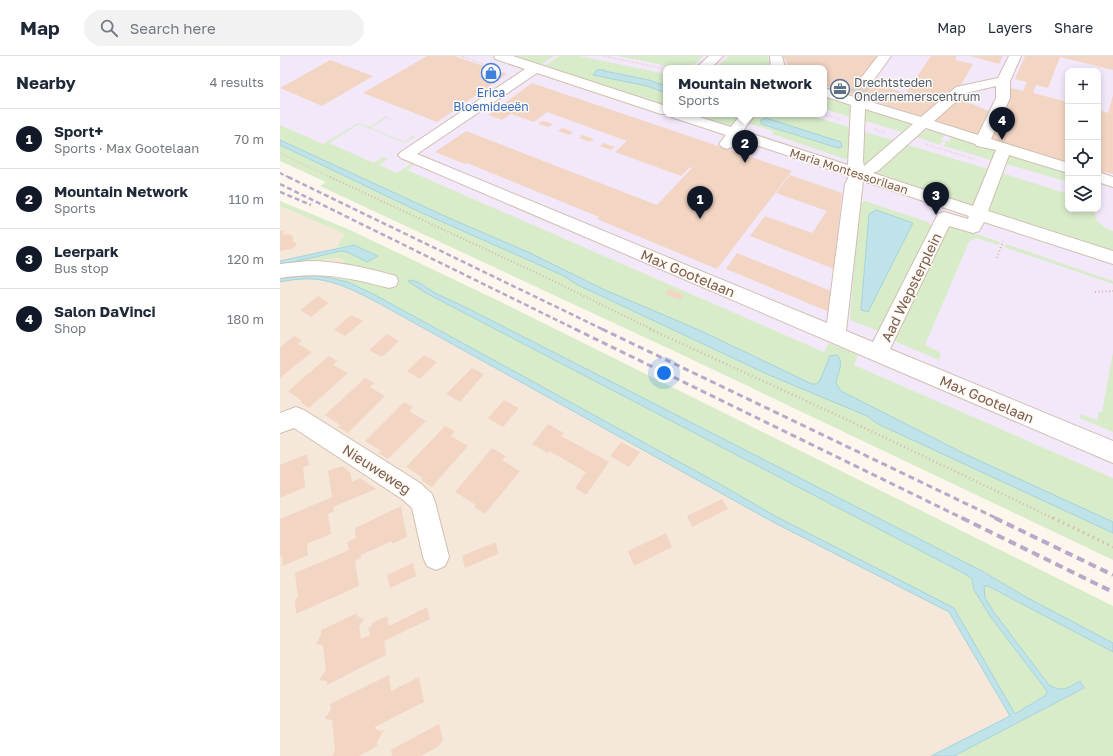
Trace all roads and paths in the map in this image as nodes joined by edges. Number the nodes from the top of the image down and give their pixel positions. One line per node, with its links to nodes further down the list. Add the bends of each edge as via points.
1 (503, 56): 7 (street)
2 (604, 56): 8 (path)
3 (715, 56): 6 (street)
4 (885, 56): 9 (street)
5 (1015, 56): 10 (street)
6 (705, 65)
7 (535, 68): 13 (street); 33 (street, Max Gootelaan, via 406,155)
8 (663, 68)
9 (865, 82)
10 (1003, 82): 18 (street, via 961,90); 20 (street, via 1003,98)
11 (827, 93): 12 (street)
12 (855, 100): 18 (street); 24 (street, via 855,161)
13 (663, 110)
14 (385, 117): 17 (path)
15 (682, 117): 19 (street, Maria Montessorilaan)
16 (746, 117): 19 (street)
17 (390, 119)
18 (923, 123): 20 (street); 24 (street, via 872,168)
19 (730, 140): 24 (street, Maria Montessorilaan)
20 (982, 143): 21 (street)
21 (1004, 149): 23 (street); 27 (street)
22 (280, 153): 37 (path)
23 (1065, 167)
24 (858, 174): 27 (street, Maria Montessorilaan); 33 (street, via 853,184)
25 (1101, 178): 26 (street)
26 (1113, 182)
27 (978, 213): 28 (street, Maria Montessorilaan); 34 (street, Aad Wepsterplein, via 973,227 944,218)
28 (1113, 258)
29 (280, 271): 30 (street, via 319,266)
30 (390, 281)
31 (1113, 291): 32 (path)
32 (1095, 292)
33 (836, 335): 34 (street, Max Gootelaan)
34 (878, 353): 36 (street, Max Gootelaan)
35 (280, 423): 38 (street, Nieuweweg, via 296,417 411,491 423,502)
36 (1113, 452)
37 (1113, 547)
38 (436, 557)

